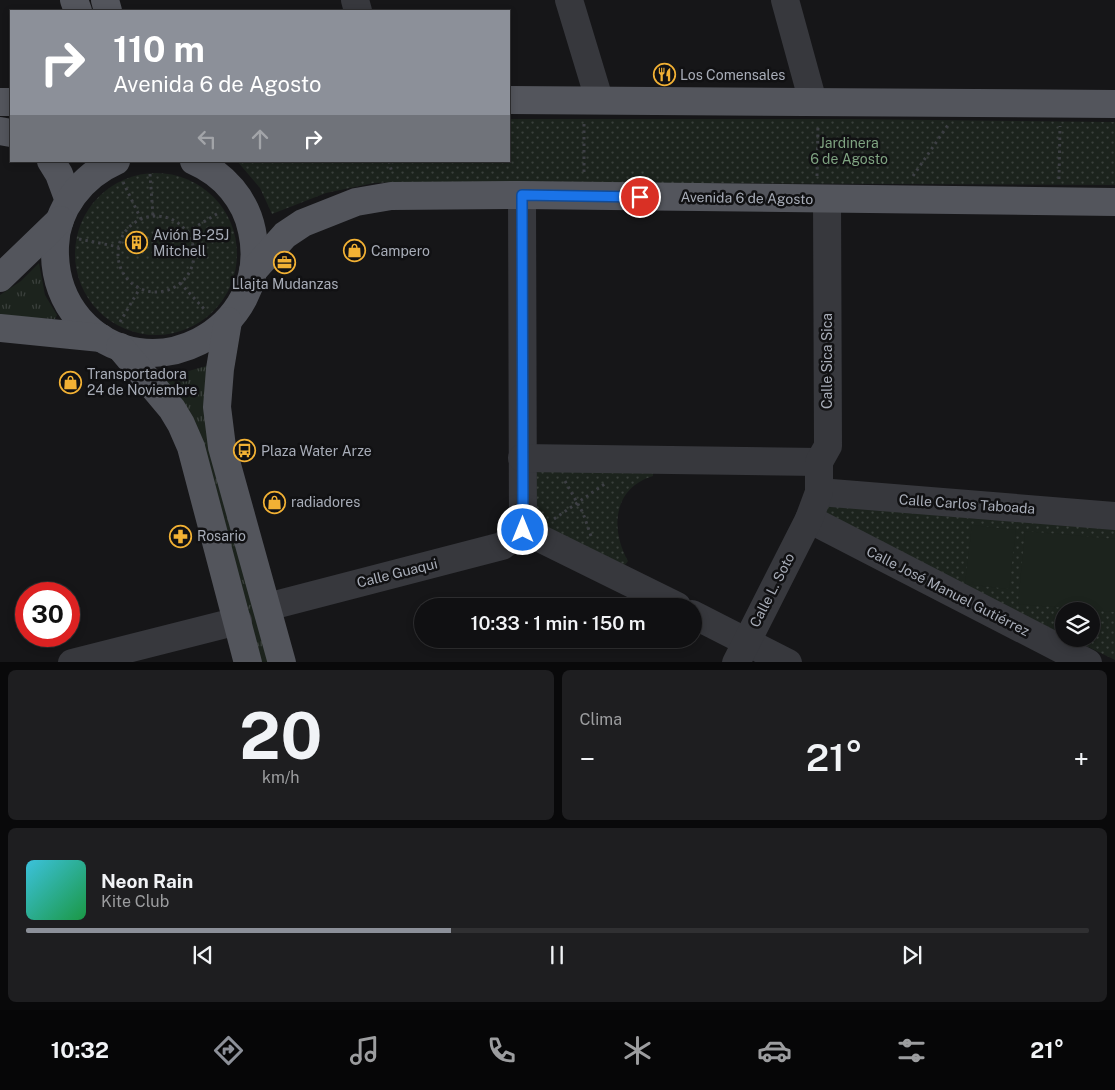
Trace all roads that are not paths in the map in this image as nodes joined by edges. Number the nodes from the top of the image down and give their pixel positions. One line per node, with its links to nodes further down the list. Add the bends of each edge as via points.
1 (569, 0): 3 (street)
2 (785, 0): 6 (street)
3 (599, 99): 4 (main road); 6 (main road)
4 (510, 100)
5 (1115, 104): 6 (main road)
6 (816, 113)
7 (52, 162): 14 (main road, via 66,188)
8 (80, 162): 14 (main road)
9 (196, 162): 15 (main road, via 226,182 245,208 254,239)
10 (119, 171): 14 (main road, via 97,172)
11 (822, 189): 12 (main road, Avenida 6 de Agosto); 13 (main road, Avenida 6 de Agosto); 21 (street, Calle Sica Sica, via 828,446)
12 (522, 195): 15 (main road, Avenida 6 de Agosto, via 391,196 356,202 323,214 285,235); 20 (street)
13 (1115, 202)
14 (71, 213): 16 (main road); 19 (main road, via 55,239 54,258 61,289 86,326)
15 (253, 271): 17 (main road, via 242,303)
16 (0, 278)
17 (218, 318): 19 (main road, via 205,340 177,350 148,353); 27 (main road, via 220,369 217,408 222,447)
18 (0, 328): 19 (main road)
19 (113, 336): 28 (main road, via 182,424)
20 (522, 458): 21 (street); 25 (street)
21 (819, 462): 22 (street, Calle Sica Sica)
22 (819, 492): 23 (street, Calle Carlos Taboada); 24 (street, Calle Sica Sica)
23 (1115, 516)
24 (809, 518): 30 (street, Calle L. Soto); 35 (street, Calle José Manuel Gutiérrez)
25 (535, 526): 26 (street); 27 (street, Calle Guaqui, via 502,546)
26 (663, 598)
27 (267, 607): 33 (main road)
28 (238, 621): 31 (street); 32 (main road)
29 (702, 622): 30 (street)
30 (741, 652): 34 (street)
31 (72, 662)
32 (248, 662)
33 (282, 662)
34 (788, 662)
35 (1088, 662)

